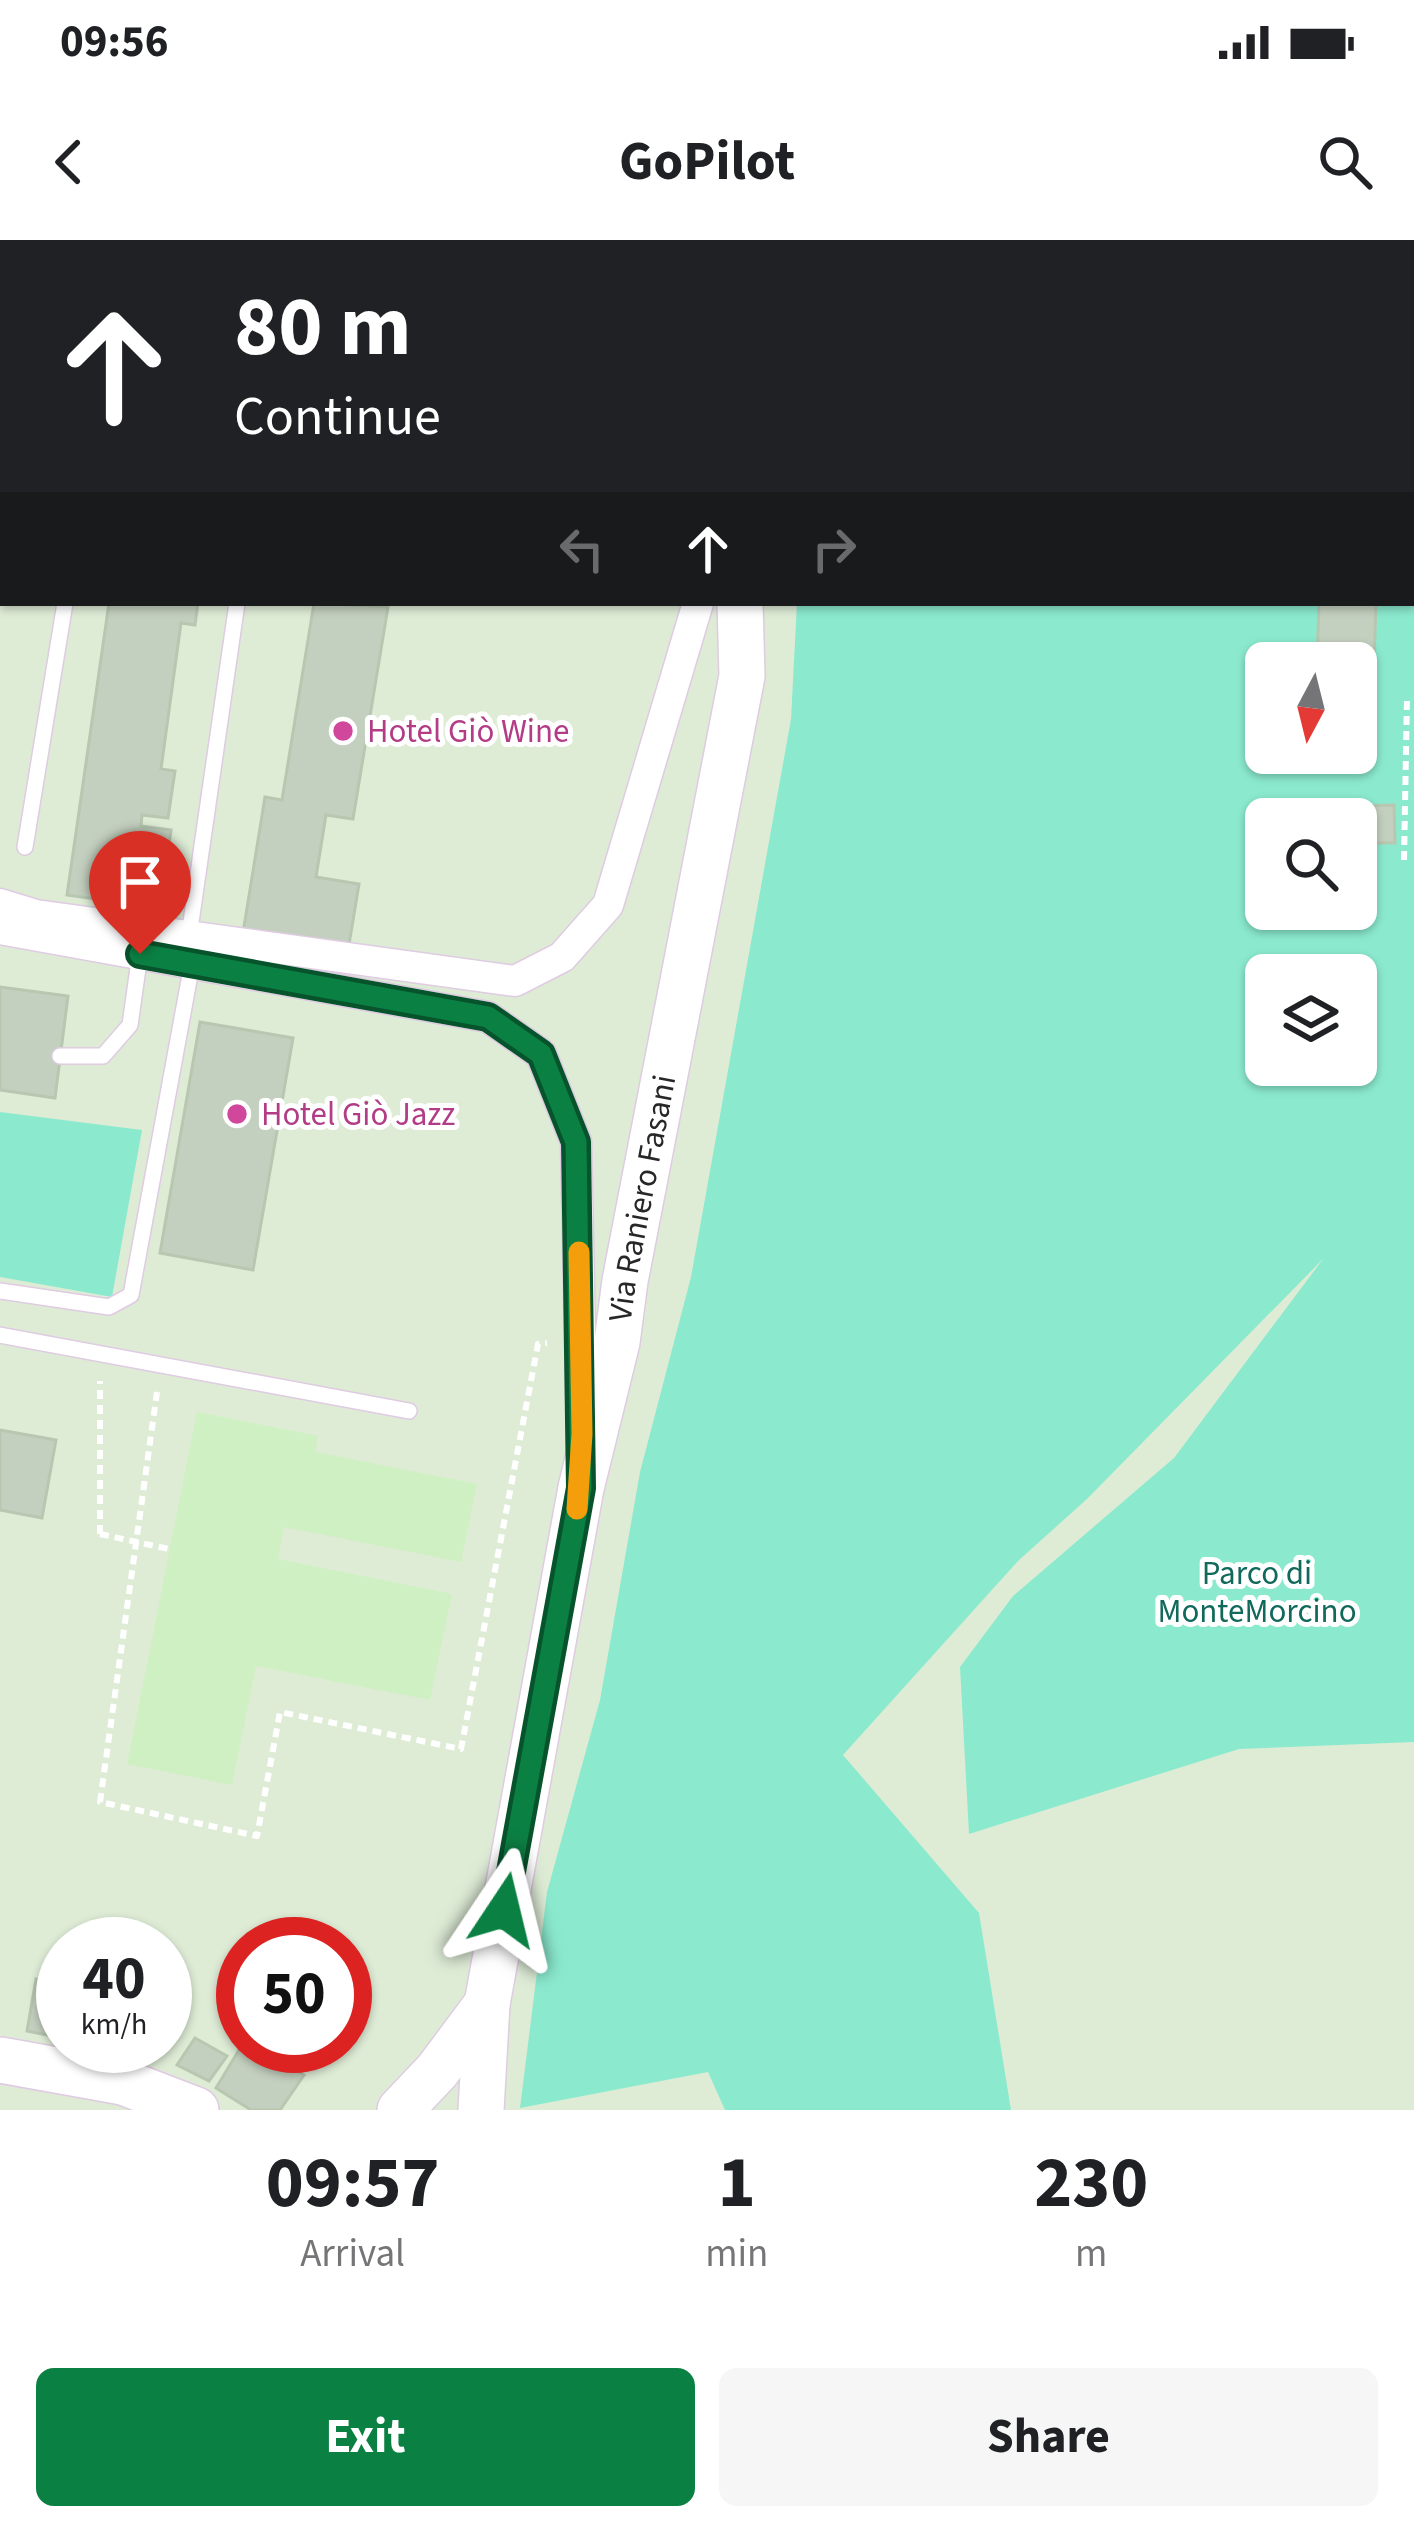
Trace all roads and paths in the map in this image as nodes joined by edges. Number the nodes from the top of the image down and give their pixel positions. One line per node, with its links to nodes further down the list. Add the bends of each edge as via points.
1 (65, 606): 6 (lane)
2 (237, 606): 10 (lane)
3 (697, 606): 10 (street, via 608,905 562,957 514,981)
4 (740, 606): 19 (main road, Via Raniero Fasani, via 742,676 617,1342)
5 (1407, 697): 7 (path)
6 (26, 847)
7 (1404, 860)
8 (0, 904): 10 (street)
9 (0, 929): 11 (street)
10 (190, 950): 11 (street); 13 (lane, via 131,1295 109,1307); 15 (street, via 488,1017 541,1054 576,1142)
11 (140, 954): 12 (lane, via 130,1025 104,1056)
12 (60, 1056)
13 (0, 1291)
14 (0, 1335): 16 (lane)
15 (581, 1340): 17 (path, via 538,1343 461,1749 280,1712 256,1836 100,1802); 19 (street)
16 (100, 1353): 17 (lane); 20 (path, bridge, via 100,1534)
17 (160, 1364): 18 (lane)
18 (409, 1411)
19 (581, 1488): 21 (main road, Via Raniero Fasani)
20 (170, 1549)
21 (487, 2004): 24 (main road, Via Raniero Fasani); 25 (main road, Via Raniero Fasani)
22 (0, 2060): 23 (main road, via 123,2082)
23 (196, 2110)
24 (400, 2110)
25 (482, 2110)

